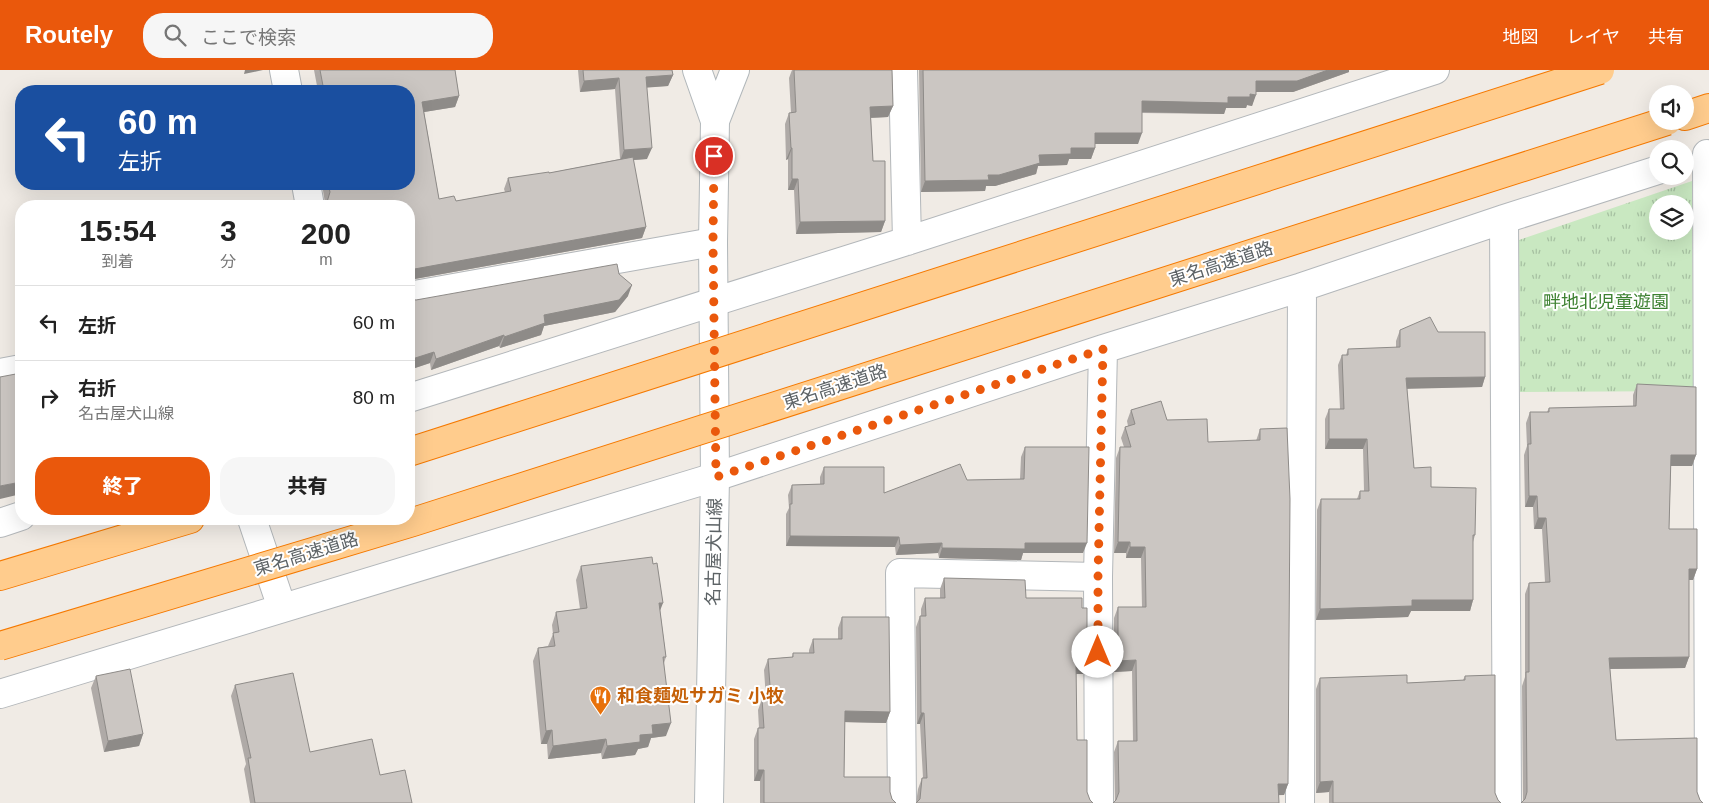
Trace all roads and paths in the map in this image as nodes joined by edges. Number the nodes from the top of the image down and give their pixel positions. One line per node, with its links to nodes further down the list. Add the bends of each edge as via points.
1 (284, 70): 7 (street)
2 (697, 70): 10 (street, 名古屋犬山線)
3 (735, 70): 10 (street, 名古屋犬山線)
4 (903, 70): 15 (street)
5 (1435, 70): 15 (street)
6 (1600, 70): 24 (highway, bridge)
7 (287, 85)
8 (1709, 108): 9 (highway)
9 (1694, 113)
10 (715, 121): 16 (street, 名古屋犬山線)
11 (1649, 127): 27 (highway, 東名高速道路, bridge)
12 (1700, 156): 42 (street)
13 (1649, 173): 14 (street)
14 (1504, 219): 17 (street); 41 (street)
15 (906, 241): 19 (street)
16 (713, 242): 18 (street); 19 (street, 名古屋犬山線)
17 (1302, 288): 20 (street); 40 (street)
18 (415, 295)
19 (714, 301): 23 (street); 25 (street, 名古屋犬山線)
20 (1103, 349): 25 (street); 33 (street)
21 (15, 370): 22 (street)
22 (0, 373)
23 (415, 396)
24 (415, 450)
25 (716, 477): 34 (street); 37 (street, 名古屋犬山線)
26 (15, 518): 28 (street)
27 (415, 521)
28 (0, 523)
29 (170, 525): 32 (highway)
30 (254, 525): 34 (street)
31 (403, 525): 35 (highway, 東名高速道路, bridge)
32 (0, 576)
33 (1098, 577): 38 (street, via 900,573); 39 (street)
34 (282, 608): 36 (street)
35 (0, 646)
36 (0, 694)
37 (709, 803)
38 (902, 803)
39 (1099, 803)
40 (1300, 803)
41 (1507, 803)
42 (1709, 803)

